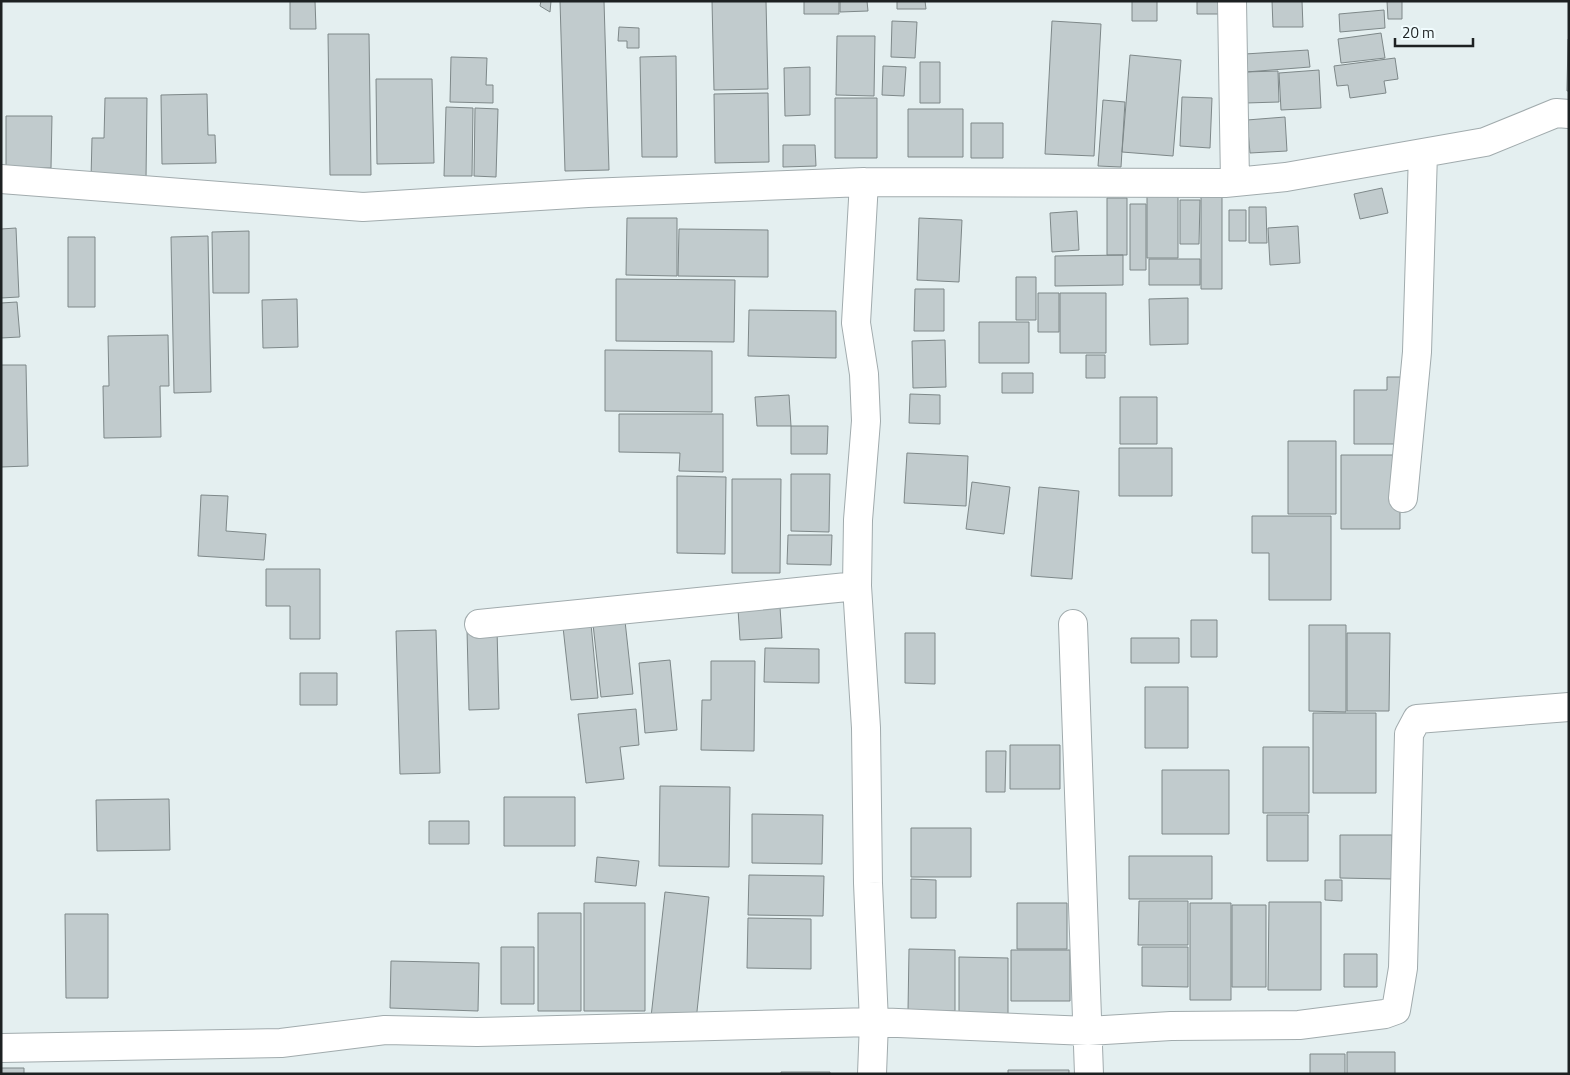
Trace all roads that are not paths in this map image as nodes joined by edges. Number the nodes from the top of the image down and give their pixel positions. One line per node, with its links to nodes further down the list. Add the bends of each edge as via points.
1 (1232, 1): 6 (street)
2 (1569, 114): 3 (street, via 1556,113 1485,142)
3 (1423, 153): 6 (street, via 1286,177); 7 (street, via 1417,352)
4 (1, 179): 5 (street, via 363,207)
5 (864, 182): 6 (street); 8 (street, via 856,323 864,374 866,421 858,520)
6 (1234, 182)
7 (1403, 498)
8 (857, 586): 9 (street); 12 (street, via 866,728)
9 (478, 624)
10 (1073, 624): 13 (street)
11 (1569, 707): 13 (street, via 1417,719 1410,734 1403,968 1396,1010 1299,1025 1170,1026)
12 (874, 1022): 13 (street); 14 (street, via 477,1032 386,1030 280,1043); 15 (street)
13 (1088, 1031): 16 (street)
14 (1, 1048)
15 (872, 1074)
16 (1089, 1074)

